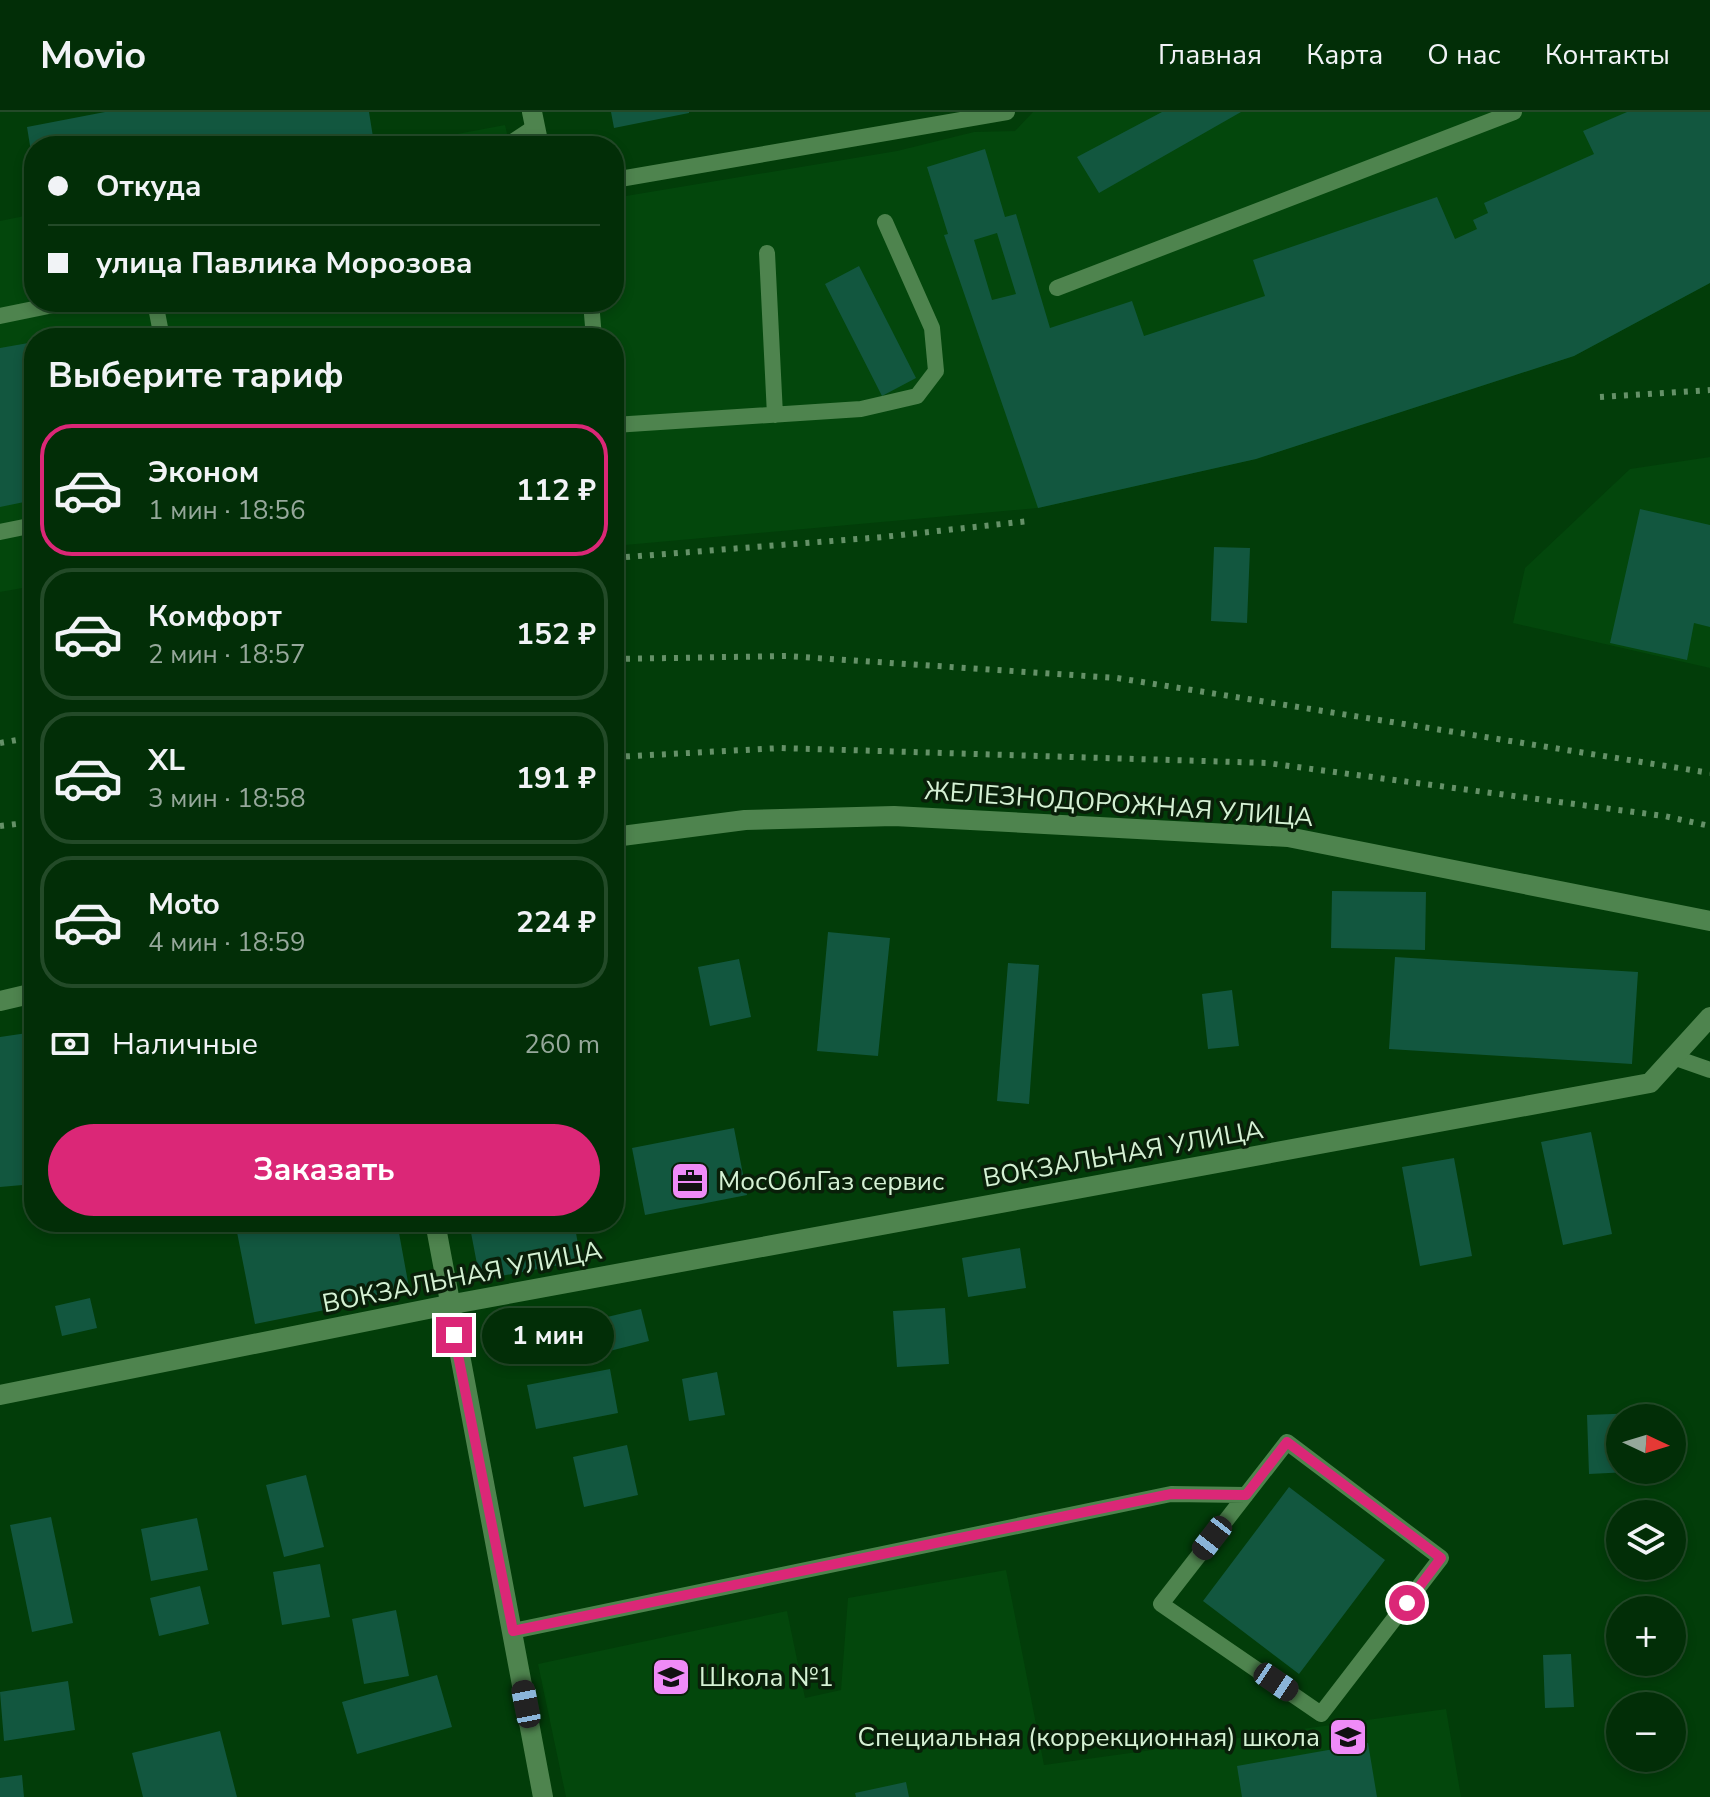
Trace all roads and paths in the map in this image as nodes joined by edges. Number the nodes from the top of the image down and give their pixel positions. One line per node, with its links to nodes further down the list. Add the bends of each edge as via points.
1 (1007, 112): 3 (lane)
2 (1514, 112): 6 (lane)
3 (624, 178)
4 (885, 222): 9 (lane, via 932,328 936,371 917,396 861,409)
5 (767, 253): 9 (lane)
6 (1057, 288)
7 (24, 311): 8 (lane)
8 (0, 316)
9 (775, 415): 10 (lane)
10 (624, 424)
11 (24, 527): 12 (lane)
12 (0, 532)
13 (624, 836): 14 (street, ЖЕЛЕЗНОДОРОЖНАЯ УЛИЦА, via 745,820 894,816 1288,837)
14 (1710, 921)
15 (24, 995): 16 (street)
16 (0, 1001)
17 (1710, 1017): 18 (street, ВОКЗАЛЬНАЯ УЛИЦА)
18 (1673, 1057): 19 (lane); 21 (street, ВОКЗАЛЬНАЯ УЛИЦА, via 1650,1083)
19 (1710, 1070)
20 (437, 1232): 21 (street)
21 (448, 1305): 22 (street, ВОКЗАЛЬНАЯ УЛИЦА); 24 (street)
22 (0, 1395)
23 (1246, 1495): 23 (lane, via 1161,1604 1321,1714 1441,1558 1287,1442); 24 (lane, via 1171,1494)
24 (513, 1631): 25 (street)
25 (543, 1797)

